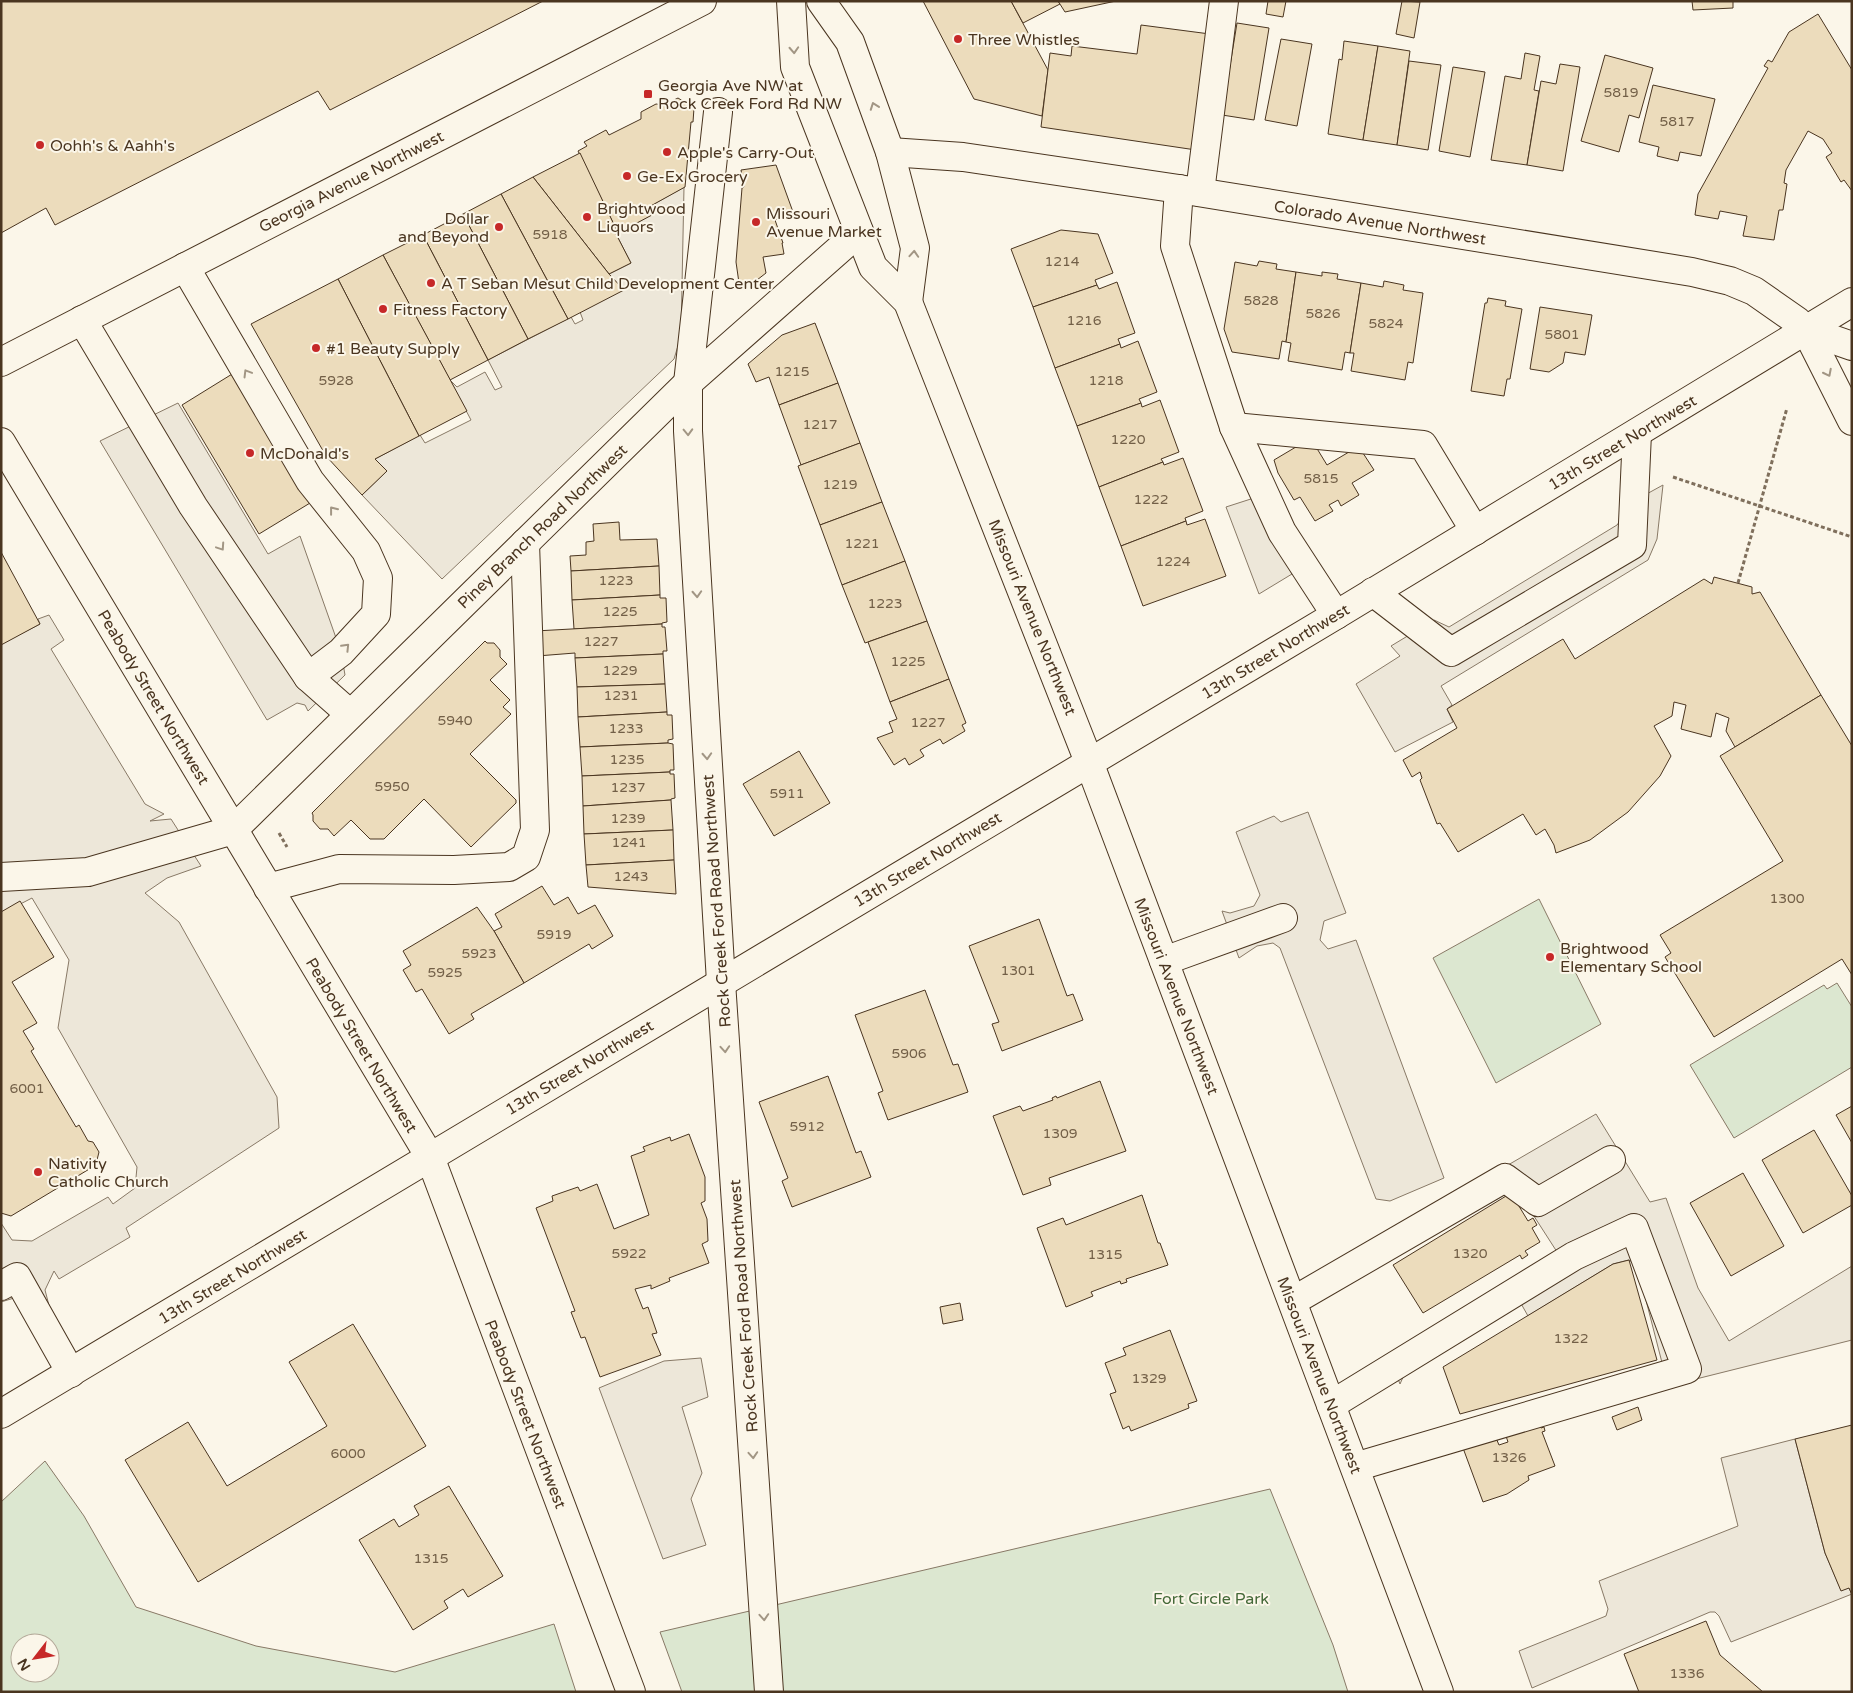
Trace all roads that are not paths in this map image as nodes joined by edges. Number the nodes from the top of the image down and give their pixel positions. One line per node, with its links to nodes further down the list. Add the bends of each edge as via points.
1 (702, 1): 9 (main road, Georgia Avenue Northwest)
2 (791, 1): 8 (main road, Missouri Avenue Northwest, one-way to 8, via 795,67)
3 (821, 1): 6 (main road, Missouri Avenue Northwest, one-way to 3, via 850,42)
4 (1224, 1): 7 (main road)
5 (718, 112): 16 (main road, Rock Creek Ford Road Northwest)
6 (890, 152): 7 (main road, Colorado Avenue Northwest, via 963,157); 10 (main road, Missouri Avenue Northwest, one-way to 6, via 915,248)
7 (1190, 191): 13 (main road, Colorado Avenue Northwest, via 1701,274 1754,291 1797,320); 18 (main road, via 1176,246)
8 (859, 232): 10 (main road, Missouri Avenue Northwest, via 873,267); 16 (main road, Piney Branch Road Northwest)
9 (185, 267): 12 (main road, Georgia Avenue Northwest); 25 (main road, one-way to 9, via 341,652 376,614 378,578 366,552 310,481)
10 (908, 302): 27 (main road, Missouri Avenue Northwest)
11 (1852, 302): 13 (main road, 13th Street Northwest)
12 (82, 320): 15 (main road, Georgia Avenue Northwest); 25 (main road, one-way to 25, via 193,506)
13 (1806, 330): 14 (main road, Colorado Avenue Northwest); 17 (main road, one-way to 17); 19 (main road, 13th Street Northwest)
14 (1852, 346)
15 (1, 362)
16 (688, 383): 22 (main road, Piney Branch Road Northwest); 33 (main road, Rock Creek Ford Road Northwest, one-way to 33, via 688,441)
17 (1852, 421)
18 (1234, 427): 21 (main road, via 1423,445); 24 (main road, via 1282,532)
19 (1637, 433): 21 (main road, 13th Street Northwest); 23 (main road, via 1632,545 1451,652)
20 (1, 442): 28 (main road, Peabody Street Northwest)
21 (1475, 531): 23 (main road, 13th Street Northwest)
22 (525, 543): 26 (main road, Piney Branch Road Northwest); 30 (main road, via 535,830 526,857 509,867 339,869)
23 (1373, 592): 24 (main road, 13th Street Northwest)
24 (1336, 614): 27 (main road, 13th Street Northwest)
25 (308, 677): 26 (main road)
26 (350, 714): 28 (main road, Piney Branch Road Northwest)
27 (1089, 762): 32 (main road, Missouri Avenue Northwest); 33 (main road, 13th Street Northwest)
28 (233, 830): 29 (main road, via 88,872); 30 (main road, Peabody Street Northwest)
29 (1, 877)
30 (268, 888): 34 (main road, Peabody Street Northwest)
31 (1283, 918): 32 (main road)
32 (1164, 961): 37 (main road, Missouri Avenue Northwest)
33 (721, 982): 34 (main road, 13th Street Northwest); 43 (main road, Rock Creek Ford Road Northwest, one-way to 43)
34 (430, 1157): 38 (main road, 13th Street Northwest); 42 (main road, Peabody Street Northwest)
35 (1611, 1160): 37 (main road, via 1538,1202 1505,1178)
36 (1, 1286): 38 (main road, via 16,1277)
37 (1292, 1301): 39 (main road, Missouri Avenue Northwest)
38 (72, 1372): 40 (main road, 13th Street Northwest)
39 (1331, 1405): 41 (main road, Missouri Avenue Northwest); 41 (main road, via 1574,1256 1634,1228 1687,1369)
40 (1, 1414)
41 (1355, 1467): 44 (main road, Missouri Avenue Northwest)
42 (631, 1692)
43 (769, 1692)
44 (1439, 1692)

